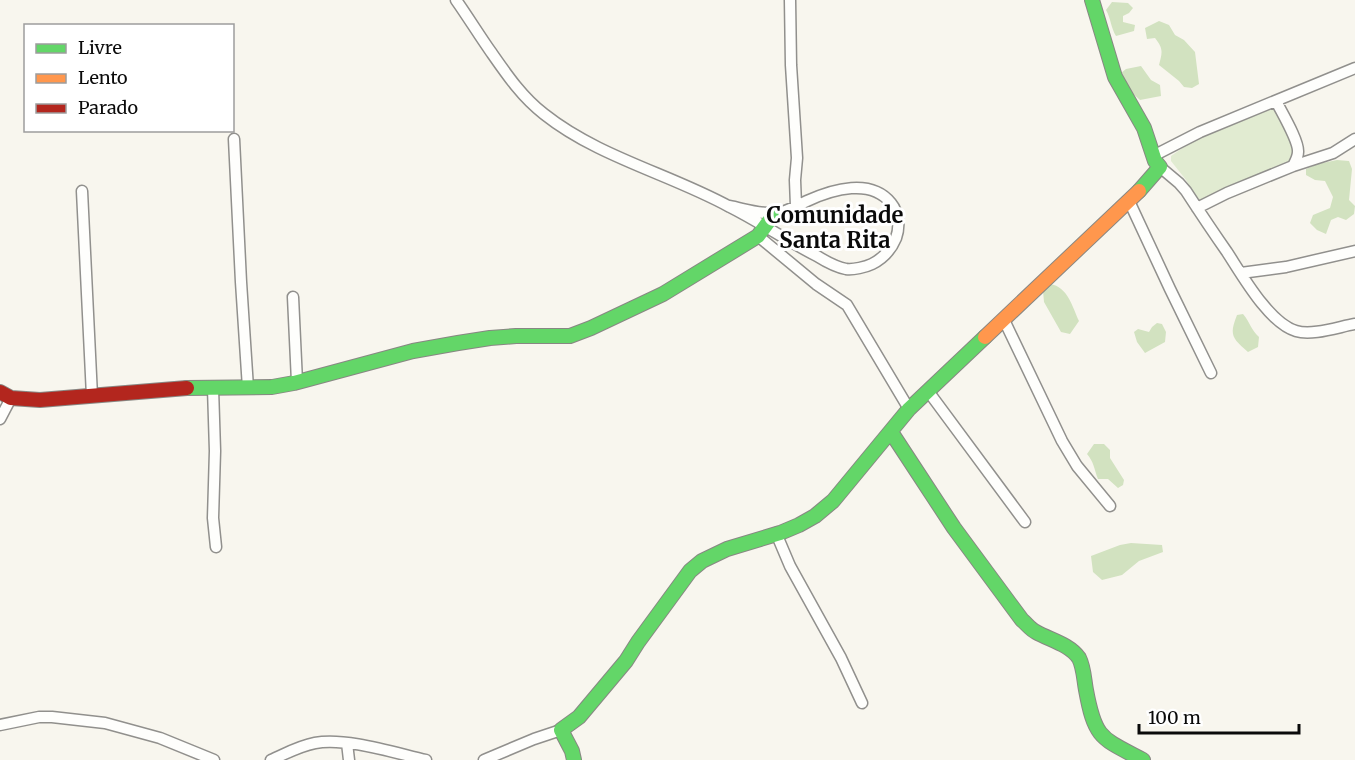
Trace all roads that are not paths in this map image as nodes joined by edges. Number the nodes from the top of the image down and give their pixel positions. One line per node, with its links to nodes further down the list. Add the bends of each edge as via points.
1 (456, 0): 12 (street, via 515,87 543,114 570,133)
2 (790, 0): 13 (street)
3 (1092, 0): 8 (street, via 1115,77 1144,128)
4 (1355, 68): 5 (street)
5 (1276, 101): 8 (street, via 1200,132); 9 (street, via 1299,150)
6 (234, 139): 25 (street)
7 (1355, 139): 9 (street, via 1333,153)
8 (1157, 162): 11 (street, via 1149,180); 14 (street)
9 (1293, 166): 14 (street)
10 (82, 190): 28 (street)
11 (1129, 201): 20 (street); 22 (street)
12 (729, 206): 15 (street); 16 (street)
13 (796, 206): 15 (street); 16 (street, via 832,192 864,188 892,204 898,231 890,250 879,260 846,269)
14 (1197, 208): 18 (street)
15 (775, 213): 16 (street)
16 (762, 231): 23 (street, via 663,294 570,336 516,336 458,343); 29 (street, via 816,284 847,305)
17 (1355, 251): 18 (street)
18 (1241, 273): 21 (street, via 1271,314 1292,330 1305,333)
19 (293, 297): 23 (street)
20 (1004, 320): 26 (street); 32 (street, via 1062,441)
21 (1355, 324)
22 (1211, 373)
23 (297, 382): 25 (street)
24 (213, 388): 25 (street); 28 (street); 35 (street)
25 (248, 388)
26 (928, 391): 29 (street); 33 (street)
27 (5, 395): 28 (street, via 40,400); 30 (street)
28 (92, 396)
29 (909, 409): 31 (street)
30 (0, 419)
31 (891, 432): 34 (street, via 821,513); 46 (street, via 953,527 1022,620 1079,658 1100,734)
32 (1110, 506)
33 (1025, 522)
34 (776, 533): 36 (street); 38 (street, via 700,561 626,661 579,717)
35 (216, 547)
36 (862, 703)
37 (0, 725): 40 (street, via 39,717 105,723 160,738)
38 (561, 730): 44 (street); 45 (street)
39 (347, 743): 41 (street, via 315,743); 42 (street); 43 (street)
40 (214, 760)
41 (271, 760)
42 (349, 760)
43 (426, 760)
44 (484, 760)
45 (574, 760)
46 (1143, 760)

